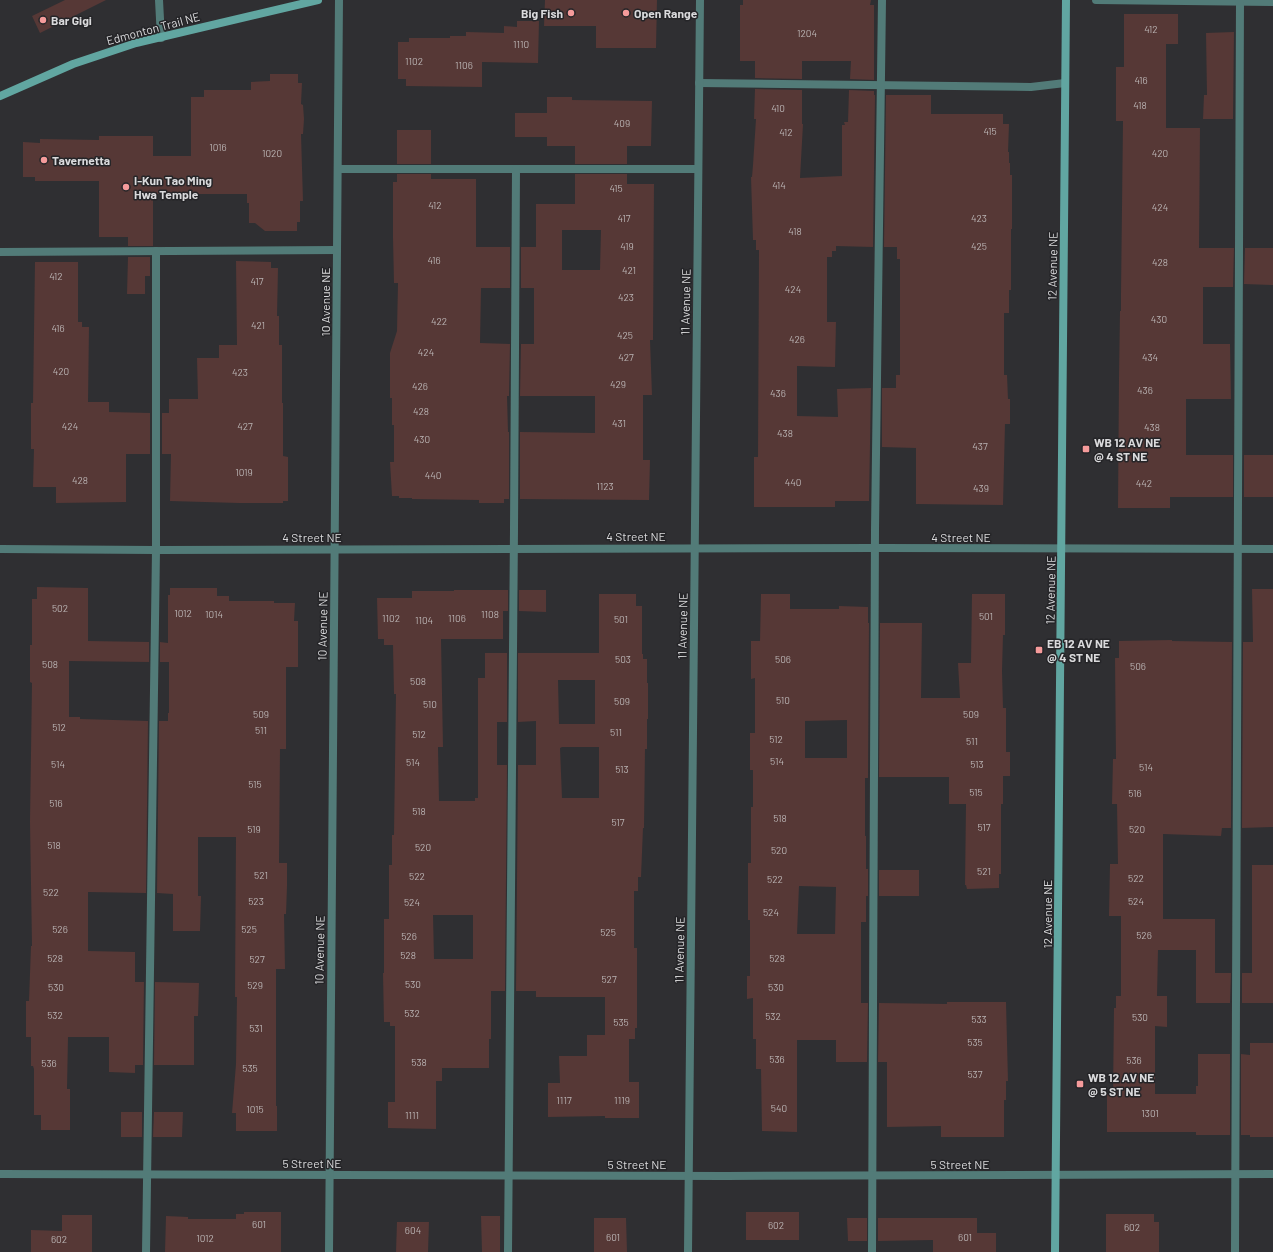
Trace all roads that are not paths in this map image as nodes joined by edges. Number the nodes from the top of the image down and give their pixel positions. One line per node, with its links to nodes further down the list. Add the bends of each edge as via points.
1 (159, 0): 10 (street)
2 (318, 0): 10 (street, Edmonton Trail NE)
3 (339, 0): 15 (street, 10 Avenue NE)
4 (700, 0): 11 (street, 11 Avenue NE)
5 (882, 0): 13 (street)
6 (1066, 0): 12 (street, 12 Avenue NE)
7 (1096, 0): 8 (street)
8 (1240, 1): 9 (street); 28 (street)
9 (1273, 2)
10 (161, 38): 14 (street, Edmonton Trail NE, via 73,64)
11 (699, 83): 13 (street); 17 (street, 11 Avenue NE)
12 (1065, 83): 13 (street, via 1031,87); 26 (street, 12 Avenue NE)
13 (881, 85): 22 (street)
14 (0, 96)
15 (338, 169): 16 (street); 18 (street, 10 Avenue NE)
16 (516, 169): 17 (street); 25 (street)
17 (698, 169): 21 (street, 11 Avenue NE)
18 (337, 250): 19 (street); 24 (street, 10 Avenue NE)
19 (156, 251): 20 (street); 27 (street)
20 (0, 252)
21 (694, 548): 22 (street, 4 Street NE); 25 (street, 4 Street NE); 36 (street, 11 Avenue NE)
22 (875, 548): 26 (street, 4 Street NE); 37 (street)
23 (0, 549): 27 (street, 4 Street NE)
24 (335, 549): 25 (street, 4 Street NE); 27 (street, 4 Street NE); 34 (street, 10 Avenue NE)
25 (514, 549): 35 (street)
26 (1062, 549): 28 (street, 4 Street NE); 38 (street, 12 Avenue NE)
27 (156, 550): 33 (street)
28 (1237, 550): 29 (street, 4 Street NE); 31 (street)
29 (1273, 550)
30 (0, 1174): 33 (street, 5 Street NE)
31 (1236, 1174): 32 (street, 5 Street NE); 38 (street, 5 Street NE); 45 (street)
32 (1273, 1174)
33 (146, 1175): 34 (street, 5 Street NE); 39 (street)
34 (329, 1175): 35 (street, 5 Street NE); 40 (street, 10 Avenue NE)
35 (509, 1175): 36 (street, 5 Street NE); 41 (street)
36 (689, 1176): 37 (street, 5 Street NE); 42 (street, 11 Avenue NE)
37 (872, 1176): 38 (street, 5 Street NE); 43 (street)
38 (1056, 1176): 44 (street, 12 Avenue NE)
39 (146, 1252)
40 (329, 1252)
41 (508, 1252)
42 (688, 1252)
43 (872, 1252)
44 (1055, 1252)
45 (1235, 1252)

